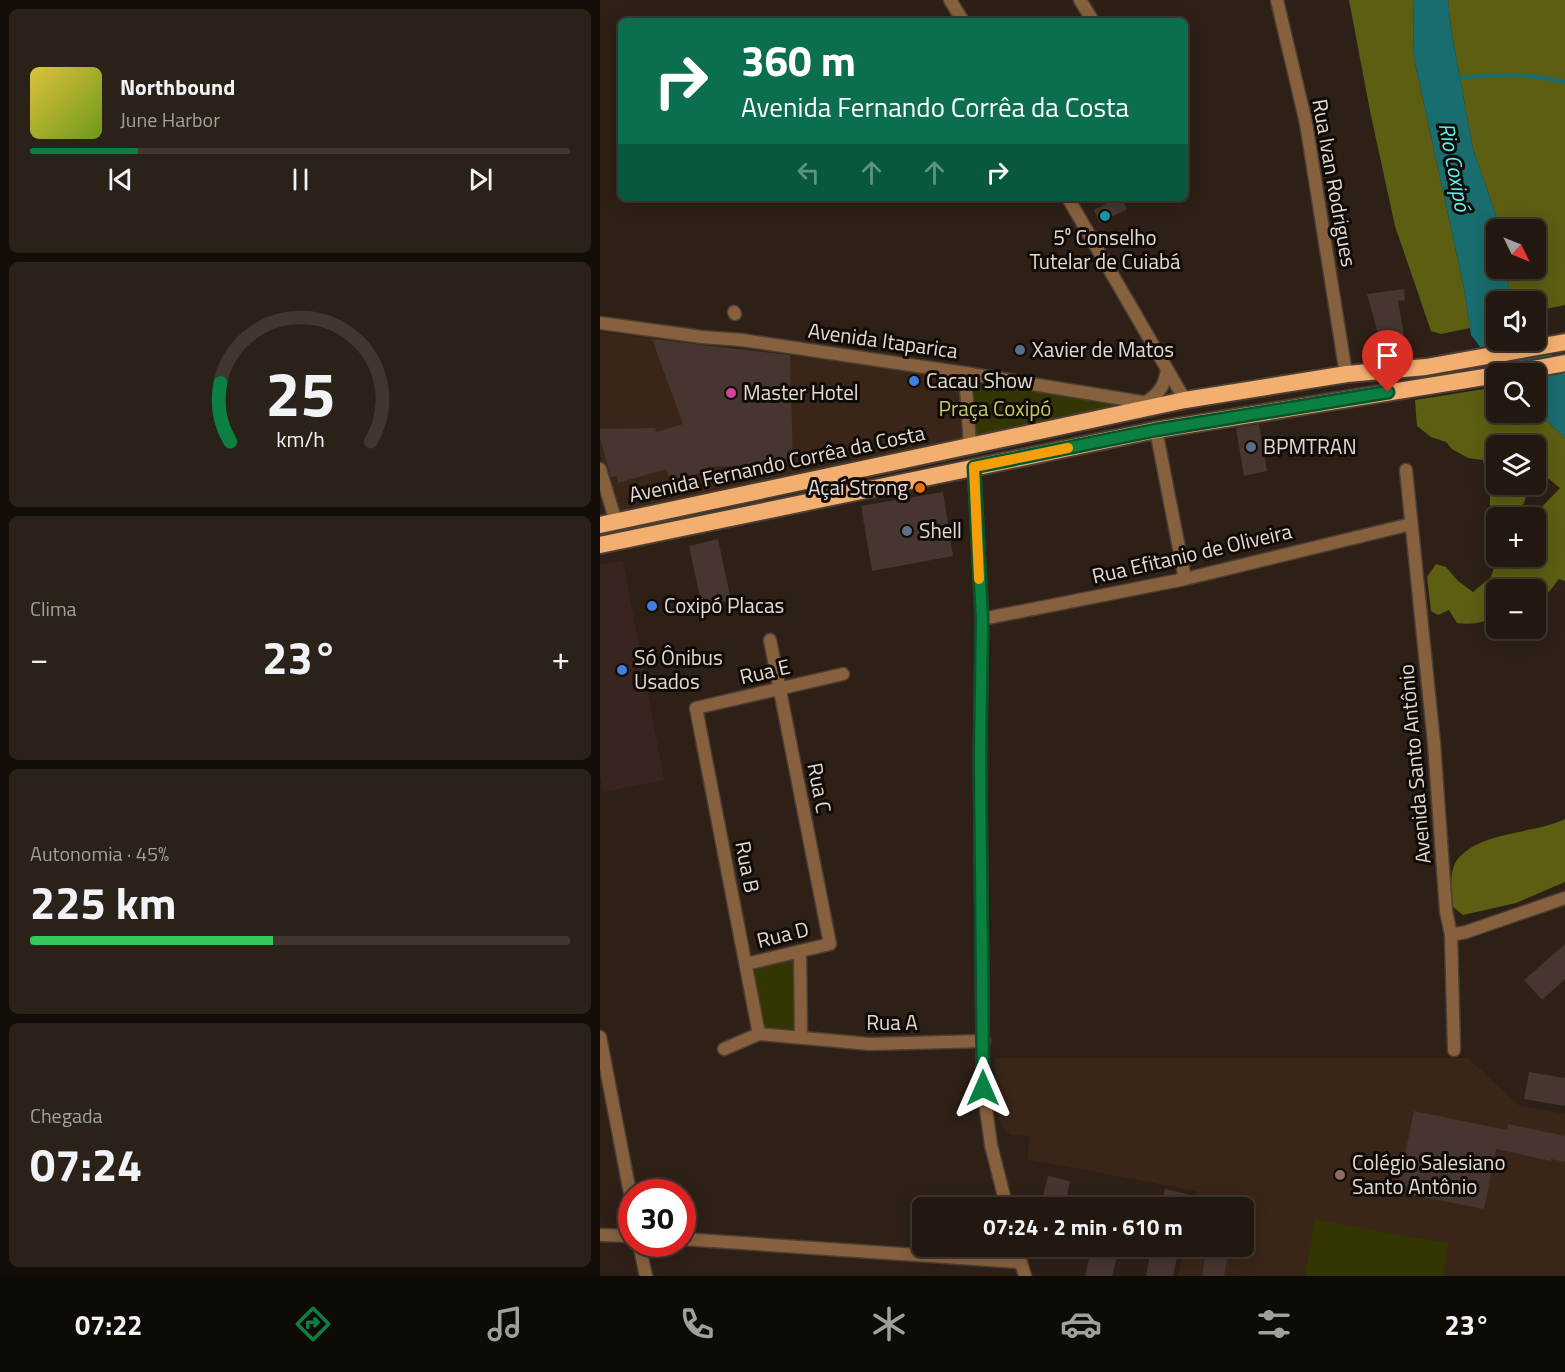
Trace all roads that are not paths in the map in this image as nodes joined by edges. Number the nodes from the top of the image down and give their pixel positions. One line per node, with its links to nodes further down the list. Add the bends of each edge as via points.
1 (950, 0): 4 (street)
2 (1080, 0): 5 (street)
3 (1277, 0): 13 (street, Rua Ivan Rodrigues, via 1306,123)
4 (961, 18)
5 (1091, 18)
6 (1070, 201): 11 (street)
7 (600, 323): 12 (street, Avenida Itaparica)
8 (1565, 342): 13 (highway, Avenida Fernando Corrêa da Costa, via 1426,367)
9 (1565, 363): 10 (highway)
10 (1546, 366)
11 (1167, 369): 15 (street); 16 (street, via 1163,388)
12 (964, 373): 16 (street, Avenida Itaparica); 18 (street)
13 (1346, 374): 15 (highway, Avenida Fernando Corrêa da Costa)
14 (1486, 377): 17 (highway, Avenida Fernando Corrêa da Costa)
15 (1185, 400): 16 (highway, Avenida Fernando Corrêa da Costa)
16 (1146, 406): 18 (highway, Avenida Fernando Corrêa da Costa)
17 (1156, 430): 19 (highway, Avenida Fernando Corrêa da Costa); 25 (street)
18 (970, 447): 22 (highway, Avenida Fernando Corrêa da Costa)
19 (974, 467): 24 (highway, Avenida Fernando Corrêa da Costa); 26 (street)
20 (600, 469): 22 (street)
21 (1406, 470): 23 (street, Avenida Santo Antônio)
22 (608, 523)
23 (1411, 524): 25 (street, Rua Efitanio de Oliveira); 32 (street, Avenida Santo Antônio)
24 (600, 545)
25 (1185, 579): 26 (street, Rua Efitanio de Oliveira)
26 (982, 618): 39 (street)
27 (770, 640): 29 (street, Rua C)
28 (843, 674): 29 (street, Rua E)
29 (780, 689): 30 (street, Rua E); 33 (street, Rua C)
30 (696, 708): 35 (street, Rua B)
31 (1565, 897): 32 (street)
32 (1451, 935): 41 (street, Avenida Santo Antônio)
33 (830, 944): 34 (street, Rua D)
34 (800, 951): 35 (street, Rua D); 38 (street)
35 (746, 964): 36 (street, Rua B)
36 (759, 1034): 38 (street, Rua A); 40 (street, Rua A)
37 (600, 1037): 42 (street)
38 (801, 1038): 39 (street, Rua A, via 870,1044)
39 (984, 1041): 43 (street, via 986,1116)
40 (724, 1049)
41 (1454, 1050)
42 (627, 1179)
43 (1004, 1197)
44 (600, 1235): 45 (street)
45 (618, 1236)
46 (696, 1240): 49 (street)
47 (642, 1257): 50 (street)
48 (1019, 1257): 49 (street)
49 (1020, 1262): 51 (street)
50 (646, 1276)
51 (1025, 1276)

